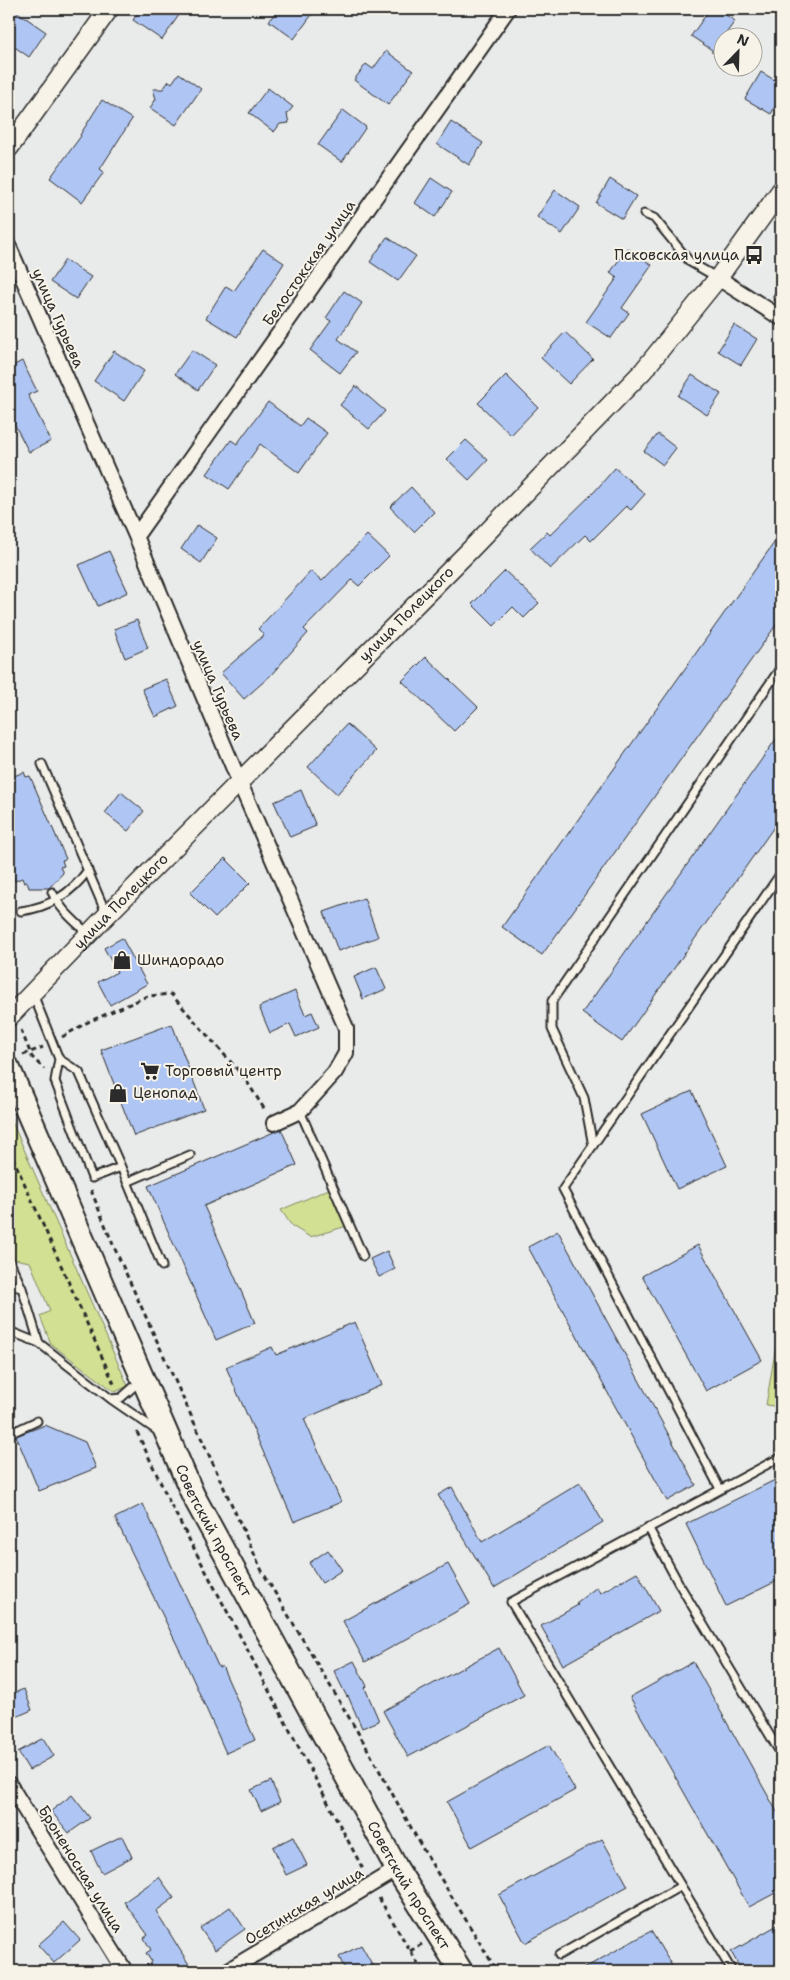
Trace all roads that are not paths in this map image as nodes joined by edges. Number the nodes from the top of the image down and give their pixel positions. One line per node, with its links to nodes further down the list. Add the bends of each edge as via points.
1 (109, 9): 3 (street)
2 (508, 9): 11 (street, Белостокская улица)
3 (9, 148)
4 (781, 190): 7 (street, улица Полецкого)
5 (644, 214): 7 (lane, via 654,218 690,262)
6 (9, 247): 11 (street, улица Гурьева)
7 (718, 278): 10 (street); 14 (street, улица Полецкого, via 643,371 470,550)
8 (781, 292): 9 (lane, via 778,297)
9 (781, 300)
10 (781, 318)
11 (136, 536): 14 (street, улица Гурьева)
12 (781, 667): 28 (lane, via 552,1001 552,1029 584,1098)
13 (42, 764): 15 (lane)
14 (238, 781): 20 (street, улица Полецкого); 26 (street, улица Гурьева, via 346,1028 346,1053 335,1072)
15 (88, 870): 18 (lane, via 70,891); 20 (lane)
16 (781, 873): 28 (lane)
17 (52, 892): 18 (lane)
18 (56, 901): 19 (lane); 21 (lane)
19 (21, 912)
20 (107, 915): 21 (street, улица Полецкого)
21 (88, 934): 22 (street, улица Полецкого)
22 (32, 992): 23 (street, улица Полецкого); 24 (lane)
23 (11, 1015)
24 (59, 1059): 30 (lane, via 79,1072); 30 (lane, via 55,1080 92,1178)
25 (12, 1064): 39 (main road, Советский проспект)
26 (300, 1111): 27 (street, улица Гурьева); 32 (lane)
27 (274, 1123)
28 (593, 1146): 45 (lane, via 564,1189)
29 (190, 1155): 31 (lane)
30 (121, 1167): 31 (lane)
31 (127, 1182): 34 (lane)
32 (363, 1256)
33 (9, 1260): 36 (lane)
34 (162, 1266)
35 (9, 1285): 36 (lane)
36 (22, 1288): 38 (lane)
37 (9, 1331): 38 (lane)
38 (39, 1343): 40 (lane)
39 (143, 1379): 40 (lane, via 121,1398); 43 (main road, Советский проспект)
40 (111, 1399): 43 (lane)
41 (37, 1421): 42 (lane)
42 (9, 1434)
43 (168, 1438): 49 (main road, Советский проспект, via 193,1494)
44 (781, 1457): 45 (lane)
45 (720, 1489): 46 (lane)
46 (648, 1527): 47 (lane); 50 (lane, via 511,1602)
47 (781, 1754)
48 (9, 1784): 52 (street, Броненосная улица)
49 (398, 1869): 53 (street, Осетинская улица); 54 (main road, Советский проспект)
50 (681, 1886): 51 (lane); 55 (lane)
51 (558, 1954)
52 (125, 1971)
53 (227, 1971)
54 (461, 1971)
55 (732, 1971)

